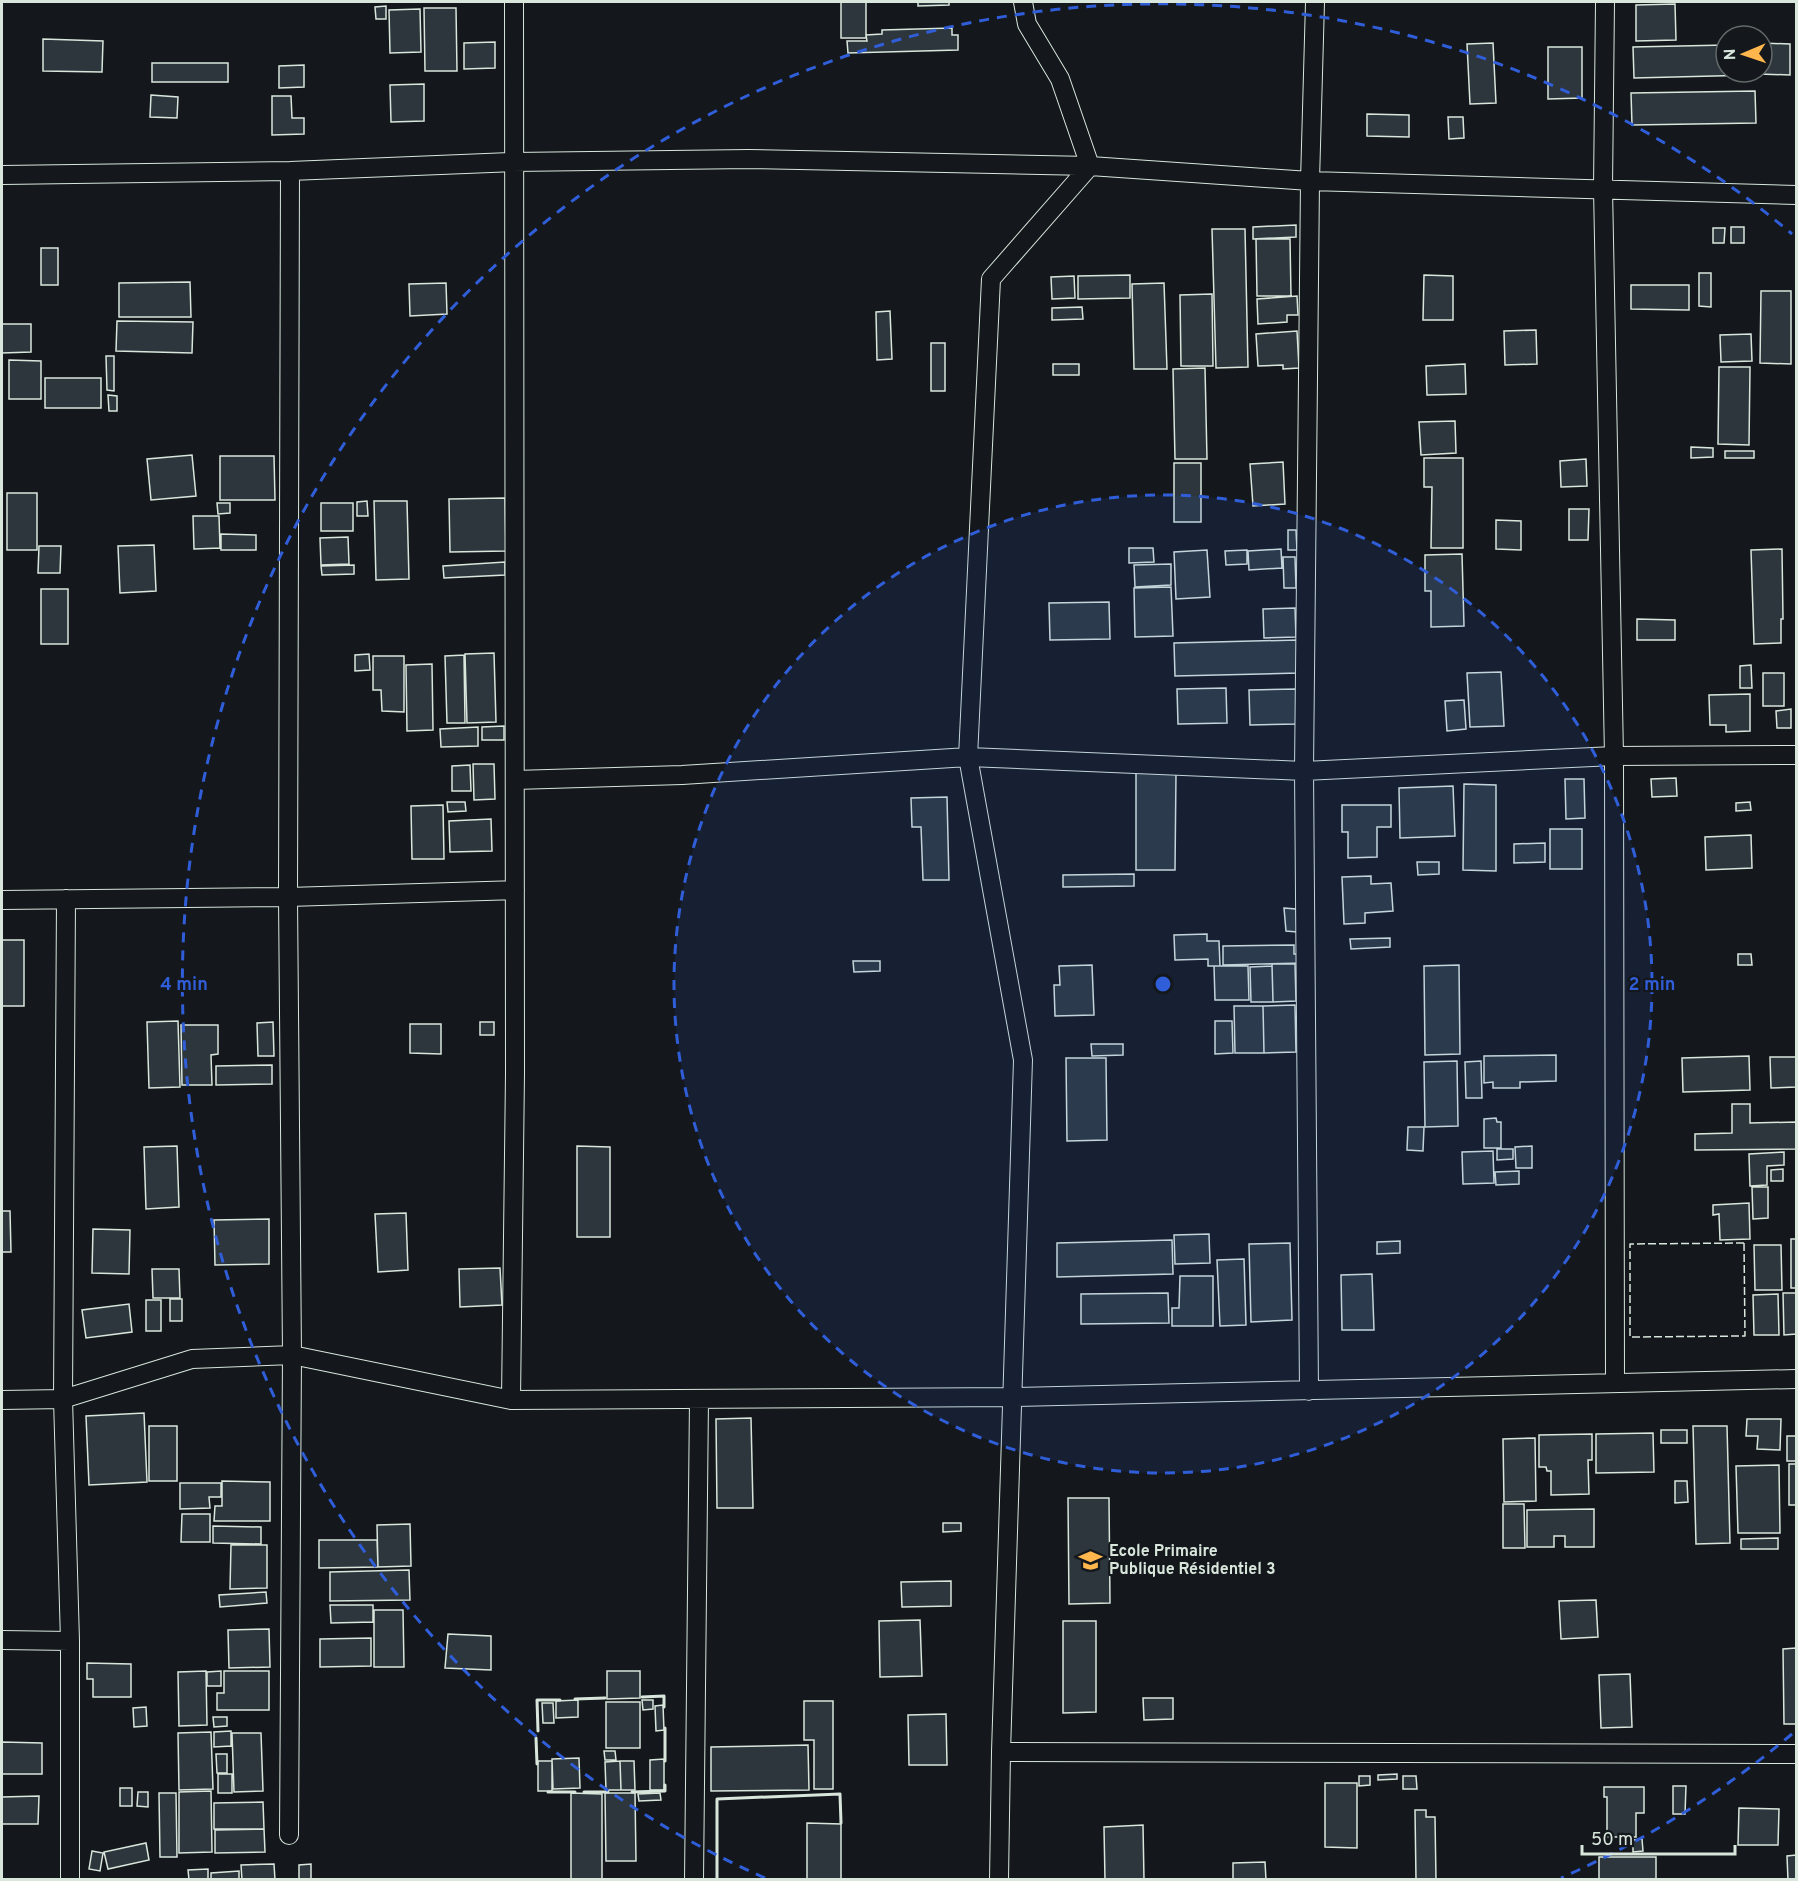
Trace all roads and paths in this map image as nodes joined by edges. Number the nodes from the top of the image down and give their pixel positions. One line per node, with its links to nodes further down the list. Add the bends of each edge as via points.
1 (514, 2): 5 (street)
2 (1023, 2): 6 (street, via 1027,24 1060,79)
3 (1316, 2): 9 (street)
4 (1605, 2): 10 (street)
5 (513, 162): 6 (street, via 748,159); 7 (street); 16 (street)
6 (1090, 166): 9 (street); 14 (street, via 991,279)
7 (290, 171): 8 (street); 18 (street)
8 (2, 175)
9 (1310, 181): 10 (street); 15 (street)
10 (1603, 188): 11 (street); 12 (street)
11 (1797, 195)
12 (1614, 756): 13 (street); 15 (street); 23 (street)
13 (1797, 756)
14 (968, 757): 15 (street); 16 (street, via 682,775); 25 (street, via 1023,1060)
15 (1304, 771): 24 (street)
16 (515, 780): 17 (street)
17 (515, 890): 18 (street); 29 (street)
18 (288, 897): 19 (street); 21 (street)
19 (66, 899): 20 (street); 26 (street)
20 (2, 900)
21 (292, 1355): 26 (street, via 192,1359); 29 (street); 34 (street)
22 (1797, 1379): 23 (street)
23 (1615, 1383): 24 (street)
24 (1309, 1391): 25 (street)
25 (1013, 1397): 27 (street); 32 (street)
26 (63, 1399): 28 (street); 31 (street)
27 (699, 1399): 29 (street); 36 (street)
28 (2, 1400)
29 (511, 1400)
30 (2, 1640): 31 (street)
31 (70, 1641): 35 (street)
32 (1001, 1752): 33 (street); 37 (street)
33 (1797, 1754)
34 (289, 1835)
35 (70, 1880)
36 (694, 1880)
37 (999, 1880)

